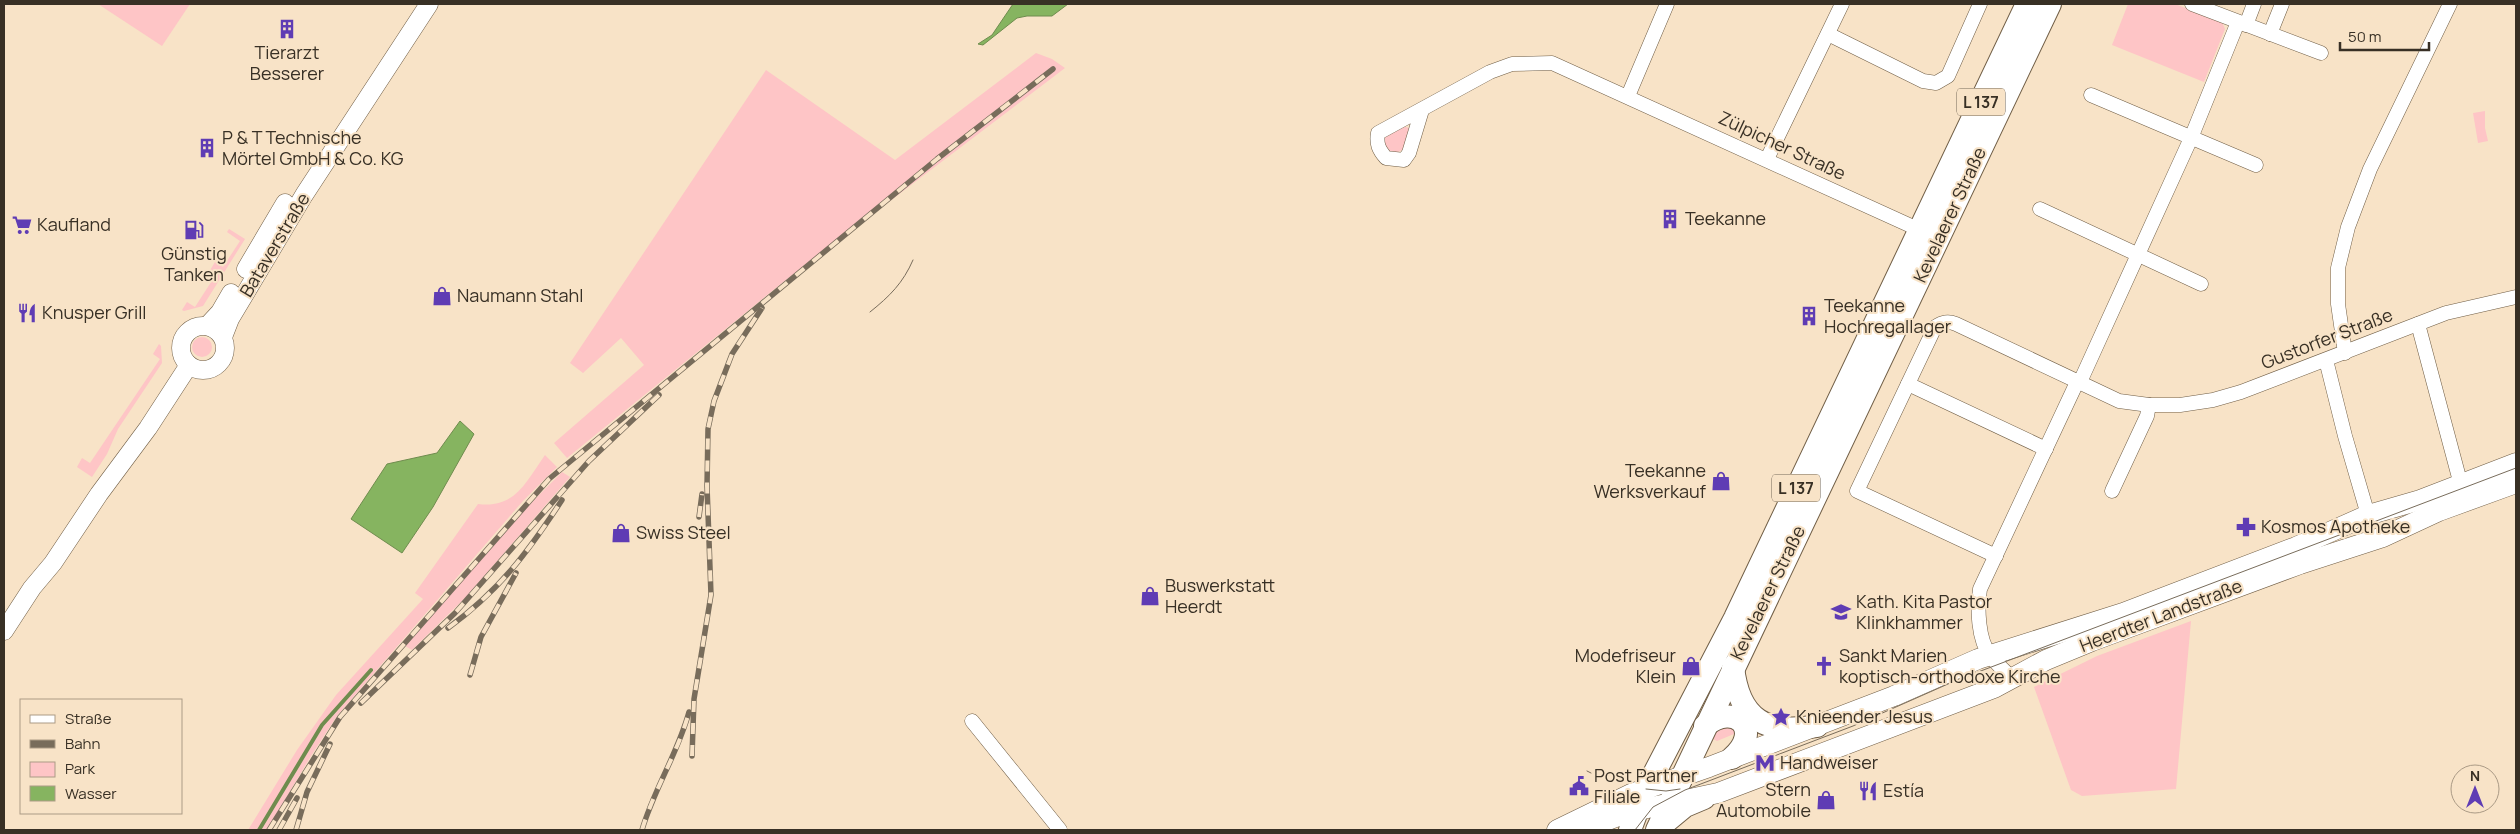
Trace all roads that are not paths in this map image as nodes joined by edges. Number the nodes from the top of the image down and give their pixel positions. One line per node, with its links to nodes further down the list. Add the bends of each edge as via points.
1 (415, 4): 28 (street, Bataverstraße, via 289,197 220,312)
2 (429, 4): 29 (street, Bataverstraße, via 304,195 230,319)
3 (1667, 4): 17 (street)
4 (1842, 4): 13 (street)
5 (1980, 4): 13 (street, via 1948,76 1936,83 1923,81)
6 (2028, 4): 23 (main road, Kevelaerer Straße / L 137)
7 (2050, 4): 45 (main road, Kevelaerer Straße / L 137)
8 (2192, 4): 12 (street)
9 (2254, 4): 12 (street)
10 (2282, 4): 14 (street)
11 (2450, 4): 30 (street, via 2370,169 2348,227 2338,268 2338,304)
12 (2242, 23): 14 (street); 19 (street)
13 (1828, 34): 20 (street)
14 (2270, 34): 15 (street)
15 (2321, 53)
16 (2091, 95): 19 (street)
17 (1628, 96): 18 (street, Zülpicher Straße, via 1552,64 1534,62 1512,64 1490,72); 20 (street, Zülpicher Straße)
18 (1422, 110)
19 (2191, 138): 21 (street); 24 (street)
20 (1767, 159): 23 (street, Zülpicher Straße)
21 (2256, 165)
22 (2040, 209): 24 (street)
23 (1920, 230): 52 (main road, Kevelaerer Straße / L 137, via 1739,609)
24 (2138, 255): 25 (street); 33 (street)
25 (2201, 284)
26 (2516, 297): 27 (street, Gustorfer Straße, via 2466,308)
27 (2418, 324): 30 (street, Gustorfer Straße); 39 (street)
28 (207, 326): 29 (street); 32 (street, Bataverstraße, via 190,329 184,336 181,352)
29 (223, 337): 32 (street, Bataverstraße, via 225,353 216,365 198,369)
30 (2345, 353): 31 (street, Gustorfer Straße)
31 (2326, 360): 35 (street, Gustorfer Straße, via 2213,400 2180,406); 41 (street, via 2344,436)
32 (189, 365): 43 (street)
33 (2078, 381): 34 (street, Gustorfer Straße, via 1949,321 1935,327); 35 (street, Gustorfer Straße, via 2119,401); 36 (street)
34 (1908, 384): 36 (street); 42 (street, Gustorfer Straße, via 1857,491)
35 (2149, 405): 40 (street, via 2147,416)
36 (2046, 449): 42 (street)
37 (2516, 463): 39 (main road, Heerdter Landstraße)
38 (2516, 483): 46 (main road, Heerdter Landstraße, via 2439,511 2384,537 2300,564 2092,641)
39 (2461, 485): 41 (main road, Heerdter Landstraße)
40 (2112, 491)
41 (2368, 515): 44 (main road, Heerdter Landstraße, via 2296,547 2123,612)
42 (1996, 556): 44 (street, via 1979,596 1981,634)
43 (4, 631)
44 (1990, 656): 46 (street); 49 (main road, Heerdter Landstraße)
45 (1733, 667): 48 (main road, Kevelaerer Straße / L 137); 49 (main road, via 1741,699 1756,718 1780,729)
46 (2012, 678): 53 (main road, Heerdter Landstraße, via 1880,733)
47 (972, 722): 56 (street)
48 (1705, 726): 50 (main road, via 1720,716 1728,715 1741,721 1748,734); 51 (main road, Kevelaerer Straße / L 137)
49 (1817, 726): 50 (main road, Heerdter Landstraße)
50 (1732, 758): 51 (main road, Heerdter Landstraße)
51 (1681, 778): 52 (main road, Heerdter Landstraße); 54 (main road, Kevelaerer Straße / L 137)
52 (1646, 789): 55 (main road, L 137); 57 (main road, Heerdter Landstraße)
53 (1704, 798): 54 (main road, Heerdter Landstraße); 59 (main road, via 1685,806)
54 (1669, 804): 55 (main road, Heerdter Landstraße); 59 (main road, L 137)
55 (1633, 820): 58 (main road, Heerdter Landstraße)
56 (1060, 830)
57 (1557, 830)
58 (1582, 830)
59 (1657, 830)

